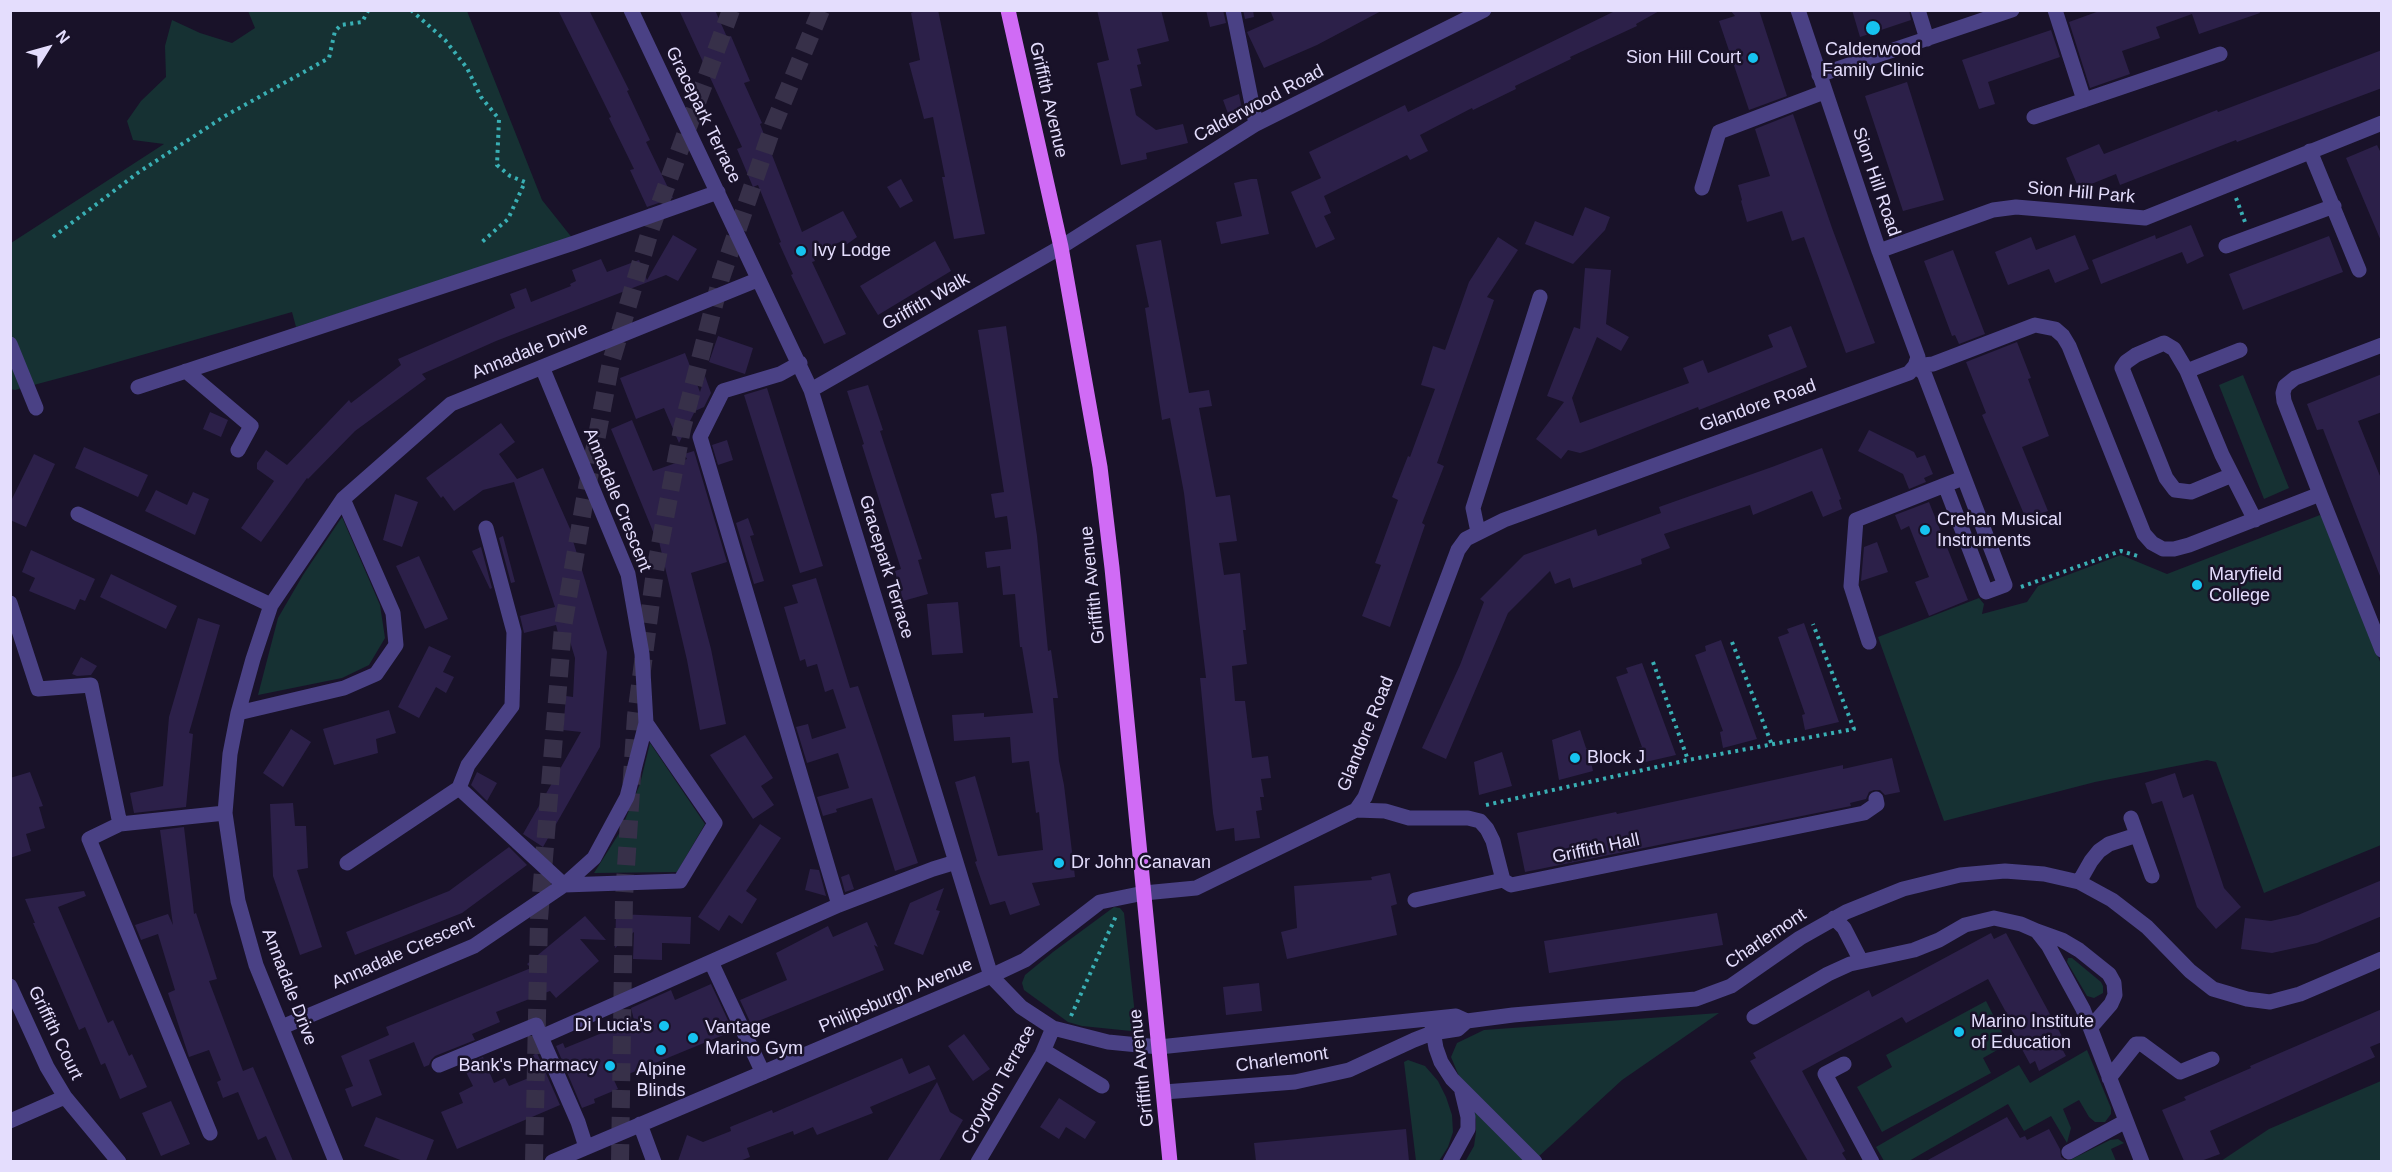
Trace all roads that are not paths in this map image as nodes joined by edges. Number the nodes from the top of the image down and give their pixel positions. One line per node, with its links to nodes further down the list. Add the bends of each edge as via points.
1 (631, 10): 19 (street, Gracepark Terrace)
2 (1008, 10): 22 (main road, Griffith Avenue)
3 (1233, 10): 16 (street)
4 (1484, 10): 16 (street, Calderwood Road)
5 (1798, 10): 11 (street, Sion Hill Road)
6 (1918, 10): 9 (street)
7 (2012, 10): 9 (street)
8 (2055, 10): 13 (street)
9 (1927, 39): 11 (street)
10 (2220, 54): 13 (street)
11 (1819, 75): 12 (street, Sion Hill Road)
12 (1824, 92): 18 (street, via 1719,132); 23 (street, Sion Hill Road)
13 (2084, 100): 14 (street)
14 (2034, 117)
15 (2382, 123): 17 (street, Sion Hill Park)
16 (1256, 124): 22 (street, Calderwood Road)
17 (2310, 151): 20 (street); 23 (street, Sion Hill Park, via 2145,218 2016,207 1993,210)
18 (1702, 188)
19 (718, 192): 25 (street, Gracepark Terrace); 33 (street)
20 (2334, 206): 21 (street); 24 (street)
21 (2226, 246)
22 (1061, 247): 36 (street, Griffith Walk); 67 (main road, Griffith Avenue, via 1100,467)
23 (1879, 251): 31 (street, Sion Hill Road, via 1918,357)
24 (2359, 270)
25 (757, 280): 30 (street, Gracepark Terrace); 32 (street, Annadale Drive)
26 (1540, 297): 47 (street, via 1473,508)
27 (10, 344): 37 (street)
28 (2382, 345): 42 (street, via 2295,378 2285,386 2284,401)
29 (2240, 350): 34 (street)
30 (800, 363): 36 (street, Gracepark Terrace); 69 (street, via 780,374 723,391 700,437)
31 (1915, 366): 40 (street, via 1924,373); 45 (street, Glandore Road, via 1933,364 2035,326 2055,329 2069,346 2144,534 2152,543 2174,549); 47 (street, Glandore Road, via 1909,373)
32 (542, 367): 43 (street, Annadale Drive, via 451,404); 53 (street, Annadale Crescent, via 628,574 642,654)
33 (186, 371): 35 (street); 38 (street, via 251,426)
34 (2187, 371): 39 (street); 39 (street, via 2174,349 2164,343 2136,355 2122,368 2166,477 2175,490 2191,492)
35 (138, 387)
36 (811, 390): 61 (street, Gracepark Terrace)
37 (36, 408)
38 (238, 450)
39 (2232, 475): 45 (street)
40 (1963, 478): 41 (street); 41 (street, via 2005,585 1986,592)
41 (1945, 485): 50 (street, via 1856,520 1851,586)
42 (2320, 494): 45 (street); 51 (street)
43 (343, 499): 49 (street, Annadale Drive); 52 (street, via 393,613 396,645 376,674 344,688)
44 (78, 514): 49 (street)
45 (2255, 520)
46 (486, 528): 54 (street, via 514,632 512,706 468,765)
47 (1479, 532): 56 (street, Glandore Road, via 1466,539 1458,550 1365,797)
48 (10, 603): 59 (street, via 38,690 91,685)
49 (271, 605): 52 (street, Annadale Drive)
50 (1869, 642)
51 (2382, 650)
52 (238, 713): 57 (street, Annadale Drive)
53 (646, 723): 66 (street, Annadale Crescent, via 627,796 594,858); 66 (street, via 715,823 680,881)
54 (459, 788): 62 (street); 66 (street)
55 (1876, 799): 64 (street, Griffith Hall, via 1877,804 1853,816 1521,885)
56 (1356, 810): 64 (street, via 1385,811 1409,818 1480,821 1493,841); 67 (street, Glandore Road, via 1196,888)
57 (225, 813): 59 (street); 79 (street, Annadale Drive, via 238,901 256,965)
58 (2131, 818): 60 (street)
59 (120, 824): 97 (street, via 89,839)
60 (2137, 835): 63 (street); 65 (street, via 2099,851)
61 (957, 862): 69 (street); 75 (street, Gracepark Terrace)
62 (347, 863)
63 (2152, 876)
64 (1503, 880): 68 (street)
65 (2079, 882): 70 (street, Charlemont, via 2044,873 1960,875 1903,889); 72 (street, Charlemont, via 2112,900 2147,927 2213,989 2247,999 2270,1002 2300,994)
66 (564, 885): 79 (street, Annadale Crescent, via 474,946)
67 (1144, 893): 75 (street, Philipsburgh Avenue, via 1100,902 1024,960); 83 (main road, Griffith Avenue)
68 (1415, 900)
69 (839, 905): 74 (street)
70 (1834, 918): 73 (street, via 1844,928); 78 (street, Charlemont, via 1731,986 1696,999 1513,1015 1467,1022 1458,1029)
71 (2037, 932): 73 (street, via 1995,918 1965,925 1914,950); 80 (street, via 2048,945); 80 (street, via 2062,940 2109,974 2115,995)
72 (2382, 959)
73 (1861, 961): 77 (street, via 1828,974)
74 (711, 962): 82 (street); 88 (street)
75 (992, 976): 81 (street, Gracepark Terrace, via 1021,1007); 88 (street, Philipsburgh Avenue)
76 (10, 986): 93 (street, Griffith Court)
77 (1754, 1017)
78 (1432, 1026): 83 (street, Charlemont); 91 (street, via 1441,1062); 92 (street, Charlemont, via 1349,1070 1295,1082)
79 (282, 1027): 101 (street, Annadale Drive)
80 (2091, 1027): 89 (street)
81 (1059, 1029): 83 (street, Gracepark Terrace, via 1108,1042); 84 (street, Croydon Terrace)
82 (541, 1037): 87 (street, via 536,1024); 98 (street)
83 (1159, 1047): 92 (main road, Griffith Avenue)
84 (1044, 1051): 90 (street); 104 (street, Croydon Terrace)
85 (2212, 1059): 89 (street, via 2180,1072 2142,1044 2136,1044)
86 (1844, 1064): 108 (street, via 1825,1074)
87 (439, 1065)
88 (763, 1073): 96 (street, Philipsburgh Avenue)
89 (2109, 1078): 94 (street)
90 (1102, 1086)
91 (1461, 1090): 106 (street, via 1468,1129); 107 (street)
92 (1164, 1092): 105 (main road, Griffith Avenue)
93 (65, 1097): 95 (street, Griffith Court); 100 (street, Griffith Court)
94 (2126, 1120): 99 (street); 109 (street)
95 (10, 1121)
96 (640, 1124): 98 (street, Philipsburgh Avenue); 103 (street)
97 (210, 1133)
98 (586, 1147): 102 (street, Philipsburgh Avenue)
99 (2069, 1152)
100 (119, 1161)
101 (336, 1161)
102 (552, 1161)
103 (654, 1161)
104 (978, 1161)
105 (1170, 1161)
106 (1450, 1161)
107 (1534, 1161)
108 (1872, 1161)
109 (2142, 1161)

